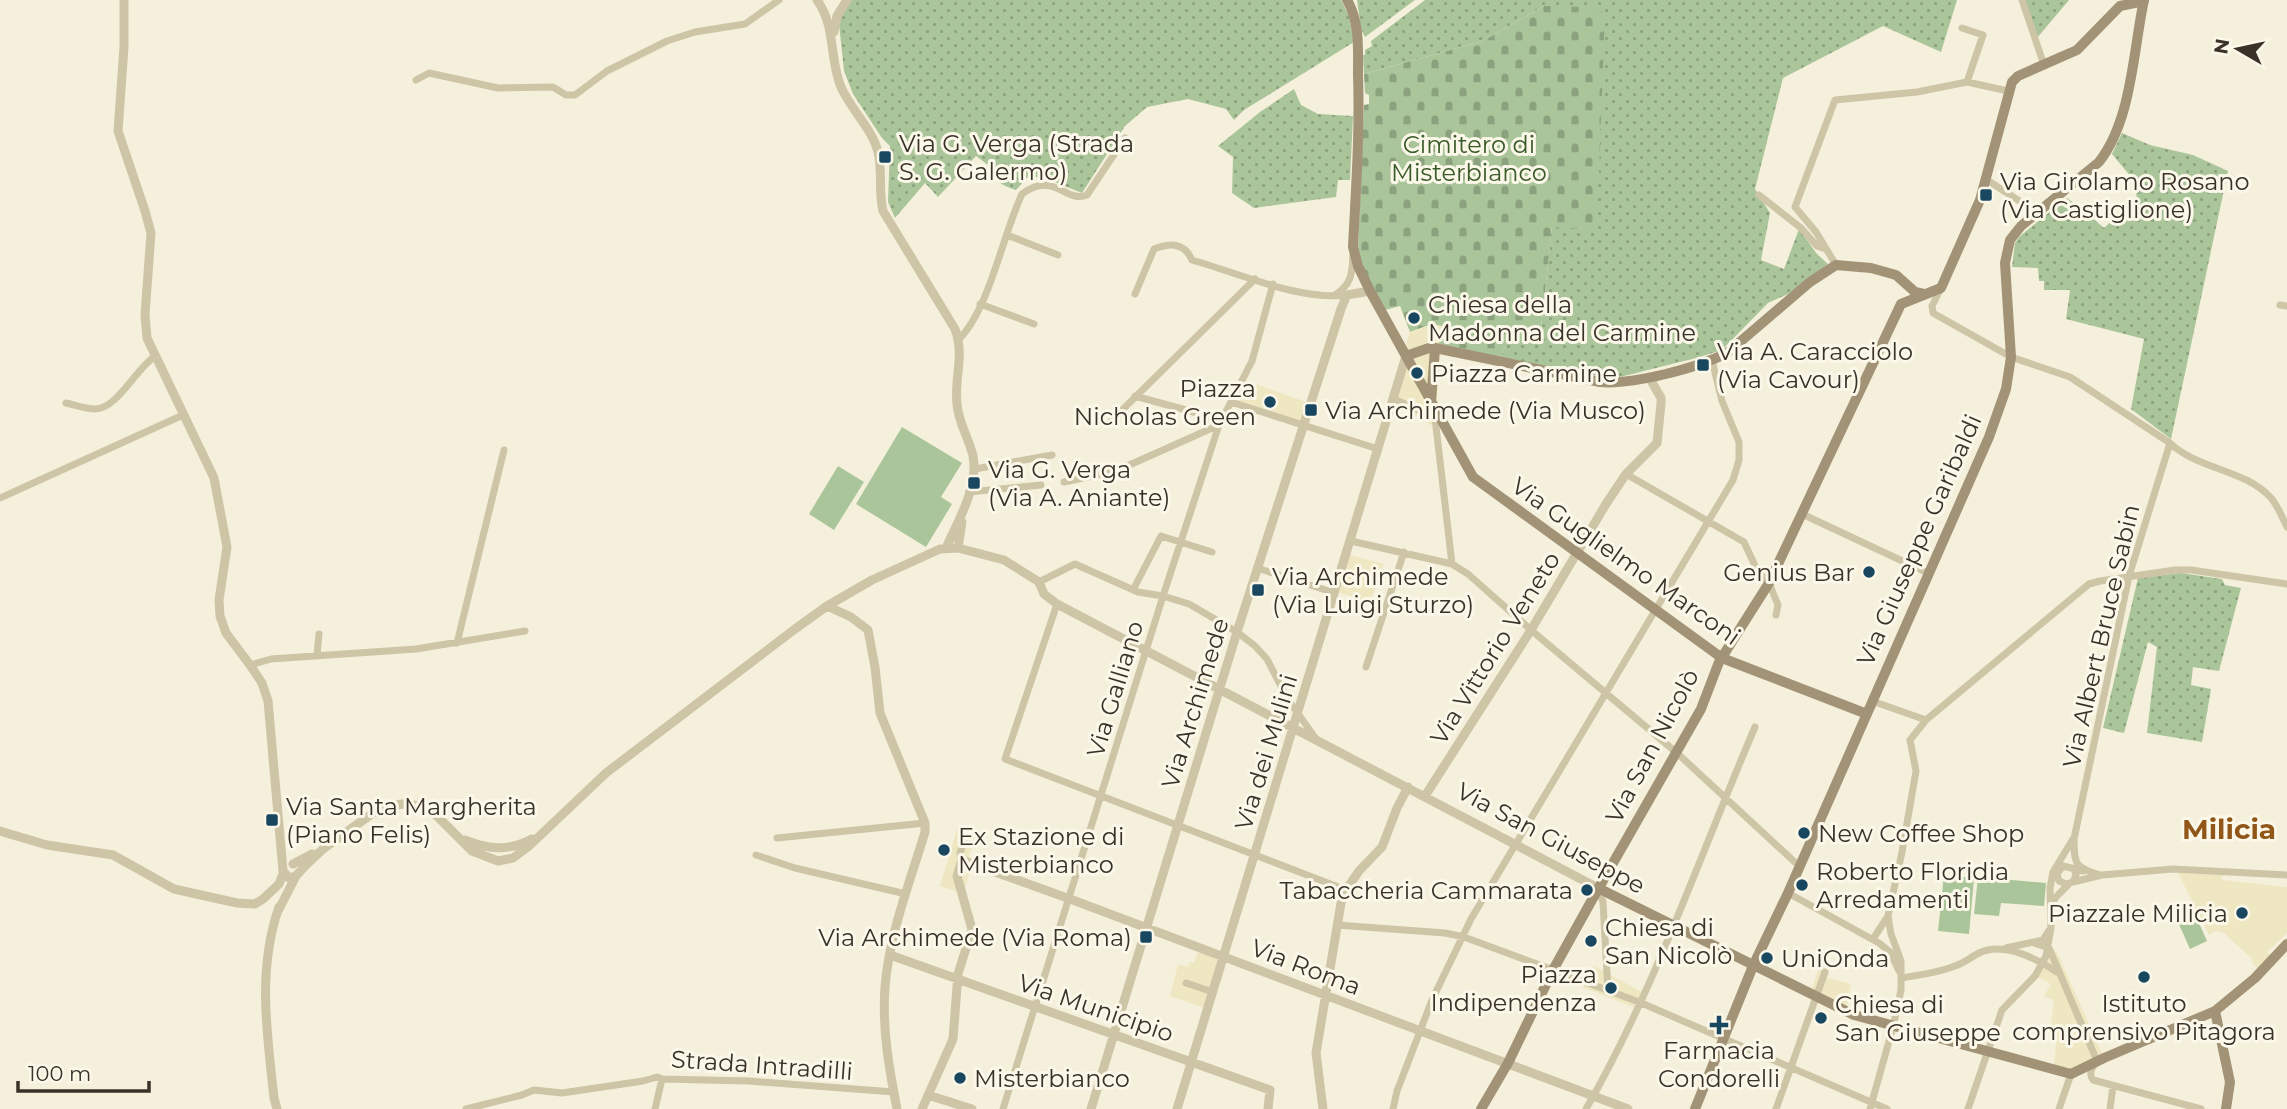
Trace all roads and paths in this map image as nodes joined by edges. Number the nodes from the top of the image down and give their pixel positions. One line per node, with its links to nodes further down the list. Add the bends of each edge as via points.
1 (124, 0): 38 (street, via 118,131 151,233 145,328)
2 (779, 0): 11 (street, via 745,24 667,41 607,71 575,95 553,88 498,88 429,73)
3 (817, 0): 9 (street, via 829,20)
4 (847, 0): 9 (street, via 837,16)
5 (1347, 0): 19 (main road, via 1358,46)
6 (2022, 0): 10 (street)
7 (2144, 1): 10 (main road, via 2120,6 2077,50); 17 (main road, Via Giuseppe Garibaldi, via 2122,116 2109,149)
8 (1962, 28): 12 (street, via 1983,35)
9 (833, 44): 35 (street, via 842,88 876,144 883,211)
10 (2044, 65): 13 (main road, via 2018,76)
11 (416, 80)
12 (1967, 82): 13 (street); 20 (street, via 1835,100 1795,206)
13 (2008, 91): 15 (main road)
14 (1125, 138): 18 (street, via 1087,195 1077,196 1046,184 1022,194)
15 (1987, 180): 17 (street); 26 (main road)
16 (1759, 195): 20 (street, via 1816,246)
17 (2038, 214): 39 (main road, Via Giuseppe Garibaldi, via 2021,226 2007,248)
18 (1007, 235): 21 (street); 32 (street)
19 (1353, 247): 24 (main road, Via Guglielmo Marconi); 27 (street)
20 (1826, 249): 22 (street)
21 (1058, 255)
22 (1836, 265): 30 (main road, via 1896,275); 40 (main road, via 1727,353)
23 (1255, 279): 25 (street); 29 (street, via 1192,260 1182,247 1167,244 1154,249); 42 (street)
24 (1364, 280): 27 (street); 28 (main road, Via Guglielmo Marconi)
25 (1273, 284): 31 (street); 43 (street, Via Galliano, via 1252,361)
26 (1941, 288): 30 (main road, Via San Nicolò); 39 (street, via 1931,306 1933,313)
27 (1347, 291): 28 (street); 31 (street); 33 (street, Via Archimede)
28 (1370, 291): 37 (main road, Via Guglielmo Marconi)
29 (1135, 294)
30 (1924, 295): 63 (main road, Via San Nicolò, via 1901,304)
31 (1333, 296): 33 (street)
32 (980, 304): 34 (street); 35 (street)
33 (1341, 308): 51 (street, Via Archimede)
34 (1034, 324)
35 (959, 339): 56 (street, via 957,405)
36 (1437, 349): 37 (main road); 41 (main road, via 1600,382); 44 (main road)
37 (1405, 353): 44 (main road, Via Guglielmo Marconi); 46 (street, Via dei Mulini)
38 (154, 357): 45 (street, via 105,407); 47 (street)
39 (2011, 357): 52 (street, via 2070,377); 75 (main road, Via Giuseppe Garibaldi, via 2006,389 1989,437)
40 (1712, 360): 41 (main road); 64 (street, via 1740,453 1733,480)
41 (1649, 377): 57 (street, Via Vittorio Veneto, via 1661,404 1657,443)
42 (1135, 396): 49 (street); 50 (street, via 1208,416)
43 (1231, 402): 50 (street, Via Galliano); 51 (street)
44 (1431, 402): 48 (main road, Via Guglielmo Marconi)
45 (66, 403)
46 (1393, 403): 48 (street); 53 (street, Via dei Mulini)
47 (183, 415): 61 (street); 95 (street, via 217,486 227,547 219,600 222,623)
48 (1436, 415): 72 (main road, Via Guglielmo Marconi, via 1473,478); 73 (street)
49 (1111, 421)
50 (1219, 425): 58 (street, via 1116,471); 67 (street, Via Galliano)
51 (1301, 425): 53 (street); 74 (street, Via Archimede)
52 (2170, 443): 65 (street, via 2180,453 2259,487 2273,500); 76 (street, Via Albert Bruce Sabin)
53 (1378, 449): 66 (street, Via dei Mulini)
54 (504, 450): 91 (street)
55 (1052, 455): 56 (street)
56 (975, 469): 60 (street)
57 (1626, 474): 64 (street); 72 (street, Via Vittorio Veneto)
58 (1064, 482)
59 (1041, 485): 60 (street)
60 (969, 492): 62 (street)
61 (0, 498)
62 (962, 512): 68 (street); 69 (street)
63 (1802, 514): 75 (street); 78 (main road, Via San Nicolò)
64 (1707, 523): 78 (street, via 1744,542); 85 (street)
65 (2287, 527)
66 (1351, 541): 71 (street); 81 (street, Via dei Mulini)
67 (1181, 542): 70 (street); 80 (street, via 1161,536); 82 (street, Via Galliano)
68 (946, 548): 69 (street, Via San Giuseppe); 84 (street, via 896,568)
69 (958, 548): 77 (street, Via San Giuseppe, via 1004,559)
70 (1212, 552)
71 (1404, 552): 73 (street); 96 (street)
72 (1576, 554): 85 (main road, Via Guglielmo Marconi); 87 (street, Via Vittorio Veneto)
73 (1452, 564): 87 (street)
74 (1257, 568): 81 (street); 89 (street, Via Archimede)
75 (1928, 573): 99 (main road, Via Giuseppe Garibaldi)
76 (2129, 576): 79 (street, via 2191,570); 102 (street, via 2100,581 2080,591); 116 (street, Via Albert Bruce Sabin)
77 (1039, 582): 80 (street, via 1074,564); 83 (street, Via San Giuseppe, via 1044,594)
78 (1769, 583): 86 (street, via 1778,605); 94 (main road, Via San Nicolò)
79 (2287, 584)
80 (1133, 590): 82 (street)
81 (1335, 593): 100 (street, Via dei Mulini)
82 (1163, 596): 89 (street, via 1189,604); 92 (street, Via Galliano)
83 (1057, 604): 92 (street, Via San Giuseppe); 108 (street, via 1005,759)
84 (827, 606): 111 (street, via 868,630 880,713); 119 (street, via 606,773 513,858 498,861 472,851 429,810 414,804 373,813)
85 (1654, 610): 94 (main road, Via Guglielmo Marconi); 98 (street)
86 (1776, 615)
87 (1531, 630): 98 (street); 109 (street, Via Vittorio Veneto)
88 (525, 631): 91 (street)
89 (1237, 632): 97 (street, Via Archimede); 100 (street, via 1267,659)
90 (319, 634): 93 (street)
91 (457, 643): 93 (street)
92 (1147, 651): 97 (street, Via San Giuseppe); 108 (street, Via Galliano)
93 (317, 655): 95 (street)
94 (1722, 658): 101 (main road, Via Guglielmo Marconi); 106 (main road, Via San Nicolò)
95 (250, 665): 118 (street, via 262,683 271,718)
96 (1366, 667)
97 (1220, 689): 103 (street, Via San Giuseppe); 112 (street, Via Archimede)
98 (1604, 692): 106 (street); 117 (street)
99 (1872, 701): 101 (main road, Via Giuseppe Garibaldi); 102 (street)
100 (1299, 714): 103 (street, Via dei Mulini); 105 (street)
101 (1867, 714): 124 (main road, Via Giuseppe Garibaldi)
102 (1926, 720): 140 (street, via 1910,740 1916,771)
103 (1294, 727): 105 (street, Via San Giuseppe); 121 (street, Via dei Mulini)
104 (1755, 727): 110 (street)
105 (1316, 739): 107 (street, Via San Giuseppe)
106 (1676, 753): 110 (street); 133 (main road, Via San Nicolò)
107 (1408, 787): 109 (street, Via San Giuseppe); 134 (street, via 1382,847)
108 (1102, 796): 112 (street); 137 (street, Via Galliano)
109 (1425, 796): 117 (street, Via San Giuseppe)
110 (1725, 797): 124 (street); 142 (street)
111 (925, 823): 115 (street); 136 (street, Strada Intradilli)
112 (1178, 825): 121 (street); 143 (street, Via Archimede)
113 (0, 831): 126 (street, via 47,845 113,855 174,888 237,903 263,900)
114 (966, 836): 122 (street, via 960,853)
115 (777, 838)
116 (2074, 839): 125 (street); 127 (street)
117 (1514, 843): 133 (street, Via San Giuseppe); 145 (street)
118 (281, 847): 123 (street); 126 (street)
119 (323, 849): 123 (street); 128 (street)
120 (756, 855): 136 (street)
121 (1254, 855): 134 (street); 152 (street, Via dei Mulini)
122 (966, 862): 137 (street, Via Roma); 159 (street, via 957,876 972,929)
123 (292, 863): 126 (street, via 284,866); 128 (street)
124 (1800, 866): 135 (main road, Via Giuseppe Garibaldi)
125 (2056, 871): 127 (street, via 2067,865); 127 (street, via 2062,883); 139 (street)
126 (284, 873): 128 (street, via 289,878); 138 (street)
127 (2074, 874): 129 (street); 129 (street); 139 (street, via 2055,898)
128 (297, 875): 138 (street)
129 (2100, 875): 131 (street, via 2173,869)
130 (2287, 875): 131 (street)
131 (2274, 876): 132 (street)
132 (2287, 881)
133 (1598, 888): 142 (main road, Via San Giuseppe); 155 (main road, Via San Nicolò); 161 (street, via 1603,902)
134 (1346, 890): 141 (street)
135 (1788, 893): 146 (street); 154 (main road, Via Giuseppe Garibaldi)
136 (906, 894): 151 (street, Strada Intradilli)
137 (1070, 899): 143 (street, Via Roma); 166 (street, Via Galliano)
138 (278, 911): 184 (street, via 267,952 264,991)
139 (2051, 913): 144 (street)
140 (1888, 916): 146 (street); 158 (street)
141 (1337, 925): 145 (street); 163 (street)
142 (1674, 925): 154 (main road, Via San Giuseppe); 165 (street)
143 (1146, 928): 152 (street, Via Roma); 170 (street, Via Archimede)
144 (2051, 928): 147 (street, via 2043,940); 149 (street)
145 (1464, 937): 155 (street); 169 (street)
146 (1873, 939): 158 (street, via 1890,952)
147 (2034, 943): 149 (street); 150 (street)
148 (2287, 944): 167 (main road)
149 (2049, 948): 153 (street); 157 (street)
150 (1999, 949): 153 (street); 158 (street, via 1981,952 1935,973)
151 (890, 955): 159 (street, Via Municipio); 180 (street, Strada Intradilli, via 885,1036)
152 (1224, 957): 162 (street, Via dei Mulini); 163 (street, Via Roma)
153 (2044, 963): 157 (street); 172 (street, via 2002,1010)
154 (1753, 966): 164 (main road, Via San Giuseppe); 171 (main road, Via Giuseppe Garibaldi)
155 (1553, 970): 161 (street); 175 (main road, Via San Nicolò)
156 (1825, 972): 164 (street)
157 (2057, 972): 173 (street)
158 (1901, 978): 168 (street)
159 (958, 981): 166 (street, Via Municipio); 181 (street, via 953,1039)
160 (1186, 983): 162 (street)
161 (1608, 991): 165 (street)
162 (1213, 992): 174 (street, Via dei Mulini)
163 (1326, 995): 169 (street, Via Roma); 194 (street, via 1316,1053)
164 (1816, 997): 168 (main road, Via San Giuseppe); 176 (street)
165 (1639, 1003): 171 (street); 182 (street)
166 (1035, 1007): 170 (street, Via Municipio); 190 (street, Via Galliano)
167 (2215, 1011): 173 (main road); 206 (main road, via 2230,1082)
168 (1893, 1027): 172 (main road, Via San Giuseppe); 183 (street)
169 (1420, 1030): 175 (street, Via Roma); 195 (street)
170 (1113, 1035): 174 (street, Via Municipio); 191 (street, Via Archimede)
171 (1724, 1038): 176 (street); 199 (main road, Via Giuseppe Garibaldi)
172 (1986, 1051): 177 (main road, Via San Giuseppe); 202 (street)
173 (2097, 1061): 177 (main road); 179 (street, via 2091,1070 2092,1080)
174 (1192, 1062): 192 (street, Via dei Mulini); 193 (street, Via Municipio, via 1270,1090)
175 (1508, 1063): 182 (street, Via Roma); 196 (main road, Via San Nicolò)
176 (1790, 1066): 183 (street); 200 (street)
177 (2071, 1074): 203 (street)
178 (662, 1079): 180 (street, Strada Intradilli); 185 (street, Strada Intradilli, via 562,1093 534,1090); 186 (street)
179 (2113, 1086): 204 (street); 205 (street)
180 (894, 1092): 187 (street, Strada Intradilli)
181 (928, 1095): 188 (street); 189 (street)
182 (1594, 1096): 197 (street); 198 (street, Via Roma)
183 (1871, 1106): 201 (street)
184 (277, 1109)
185 (466, 1109)
186 (656, 1109)
187 (897, 1109)
188 (922, 1109)
189 (972, 1109)
190 (1003, 1109)
191 (1091, 1109)
192 (1177, 1109)
193 (1268, 1109)
194 (1323, 1109)
195 (1393, 1109)
196 (1481, 1109)
197 (1586, 1109)
198 (1628, 1109)
199 (1695, 1109)
200 (1776, 1109)
201 (1887, 1109)
202 (1968, 1109)
203 (2059, 1109)
204 (2110, 1109)
205 (2201, 1109)
206 (2226, 1109)

